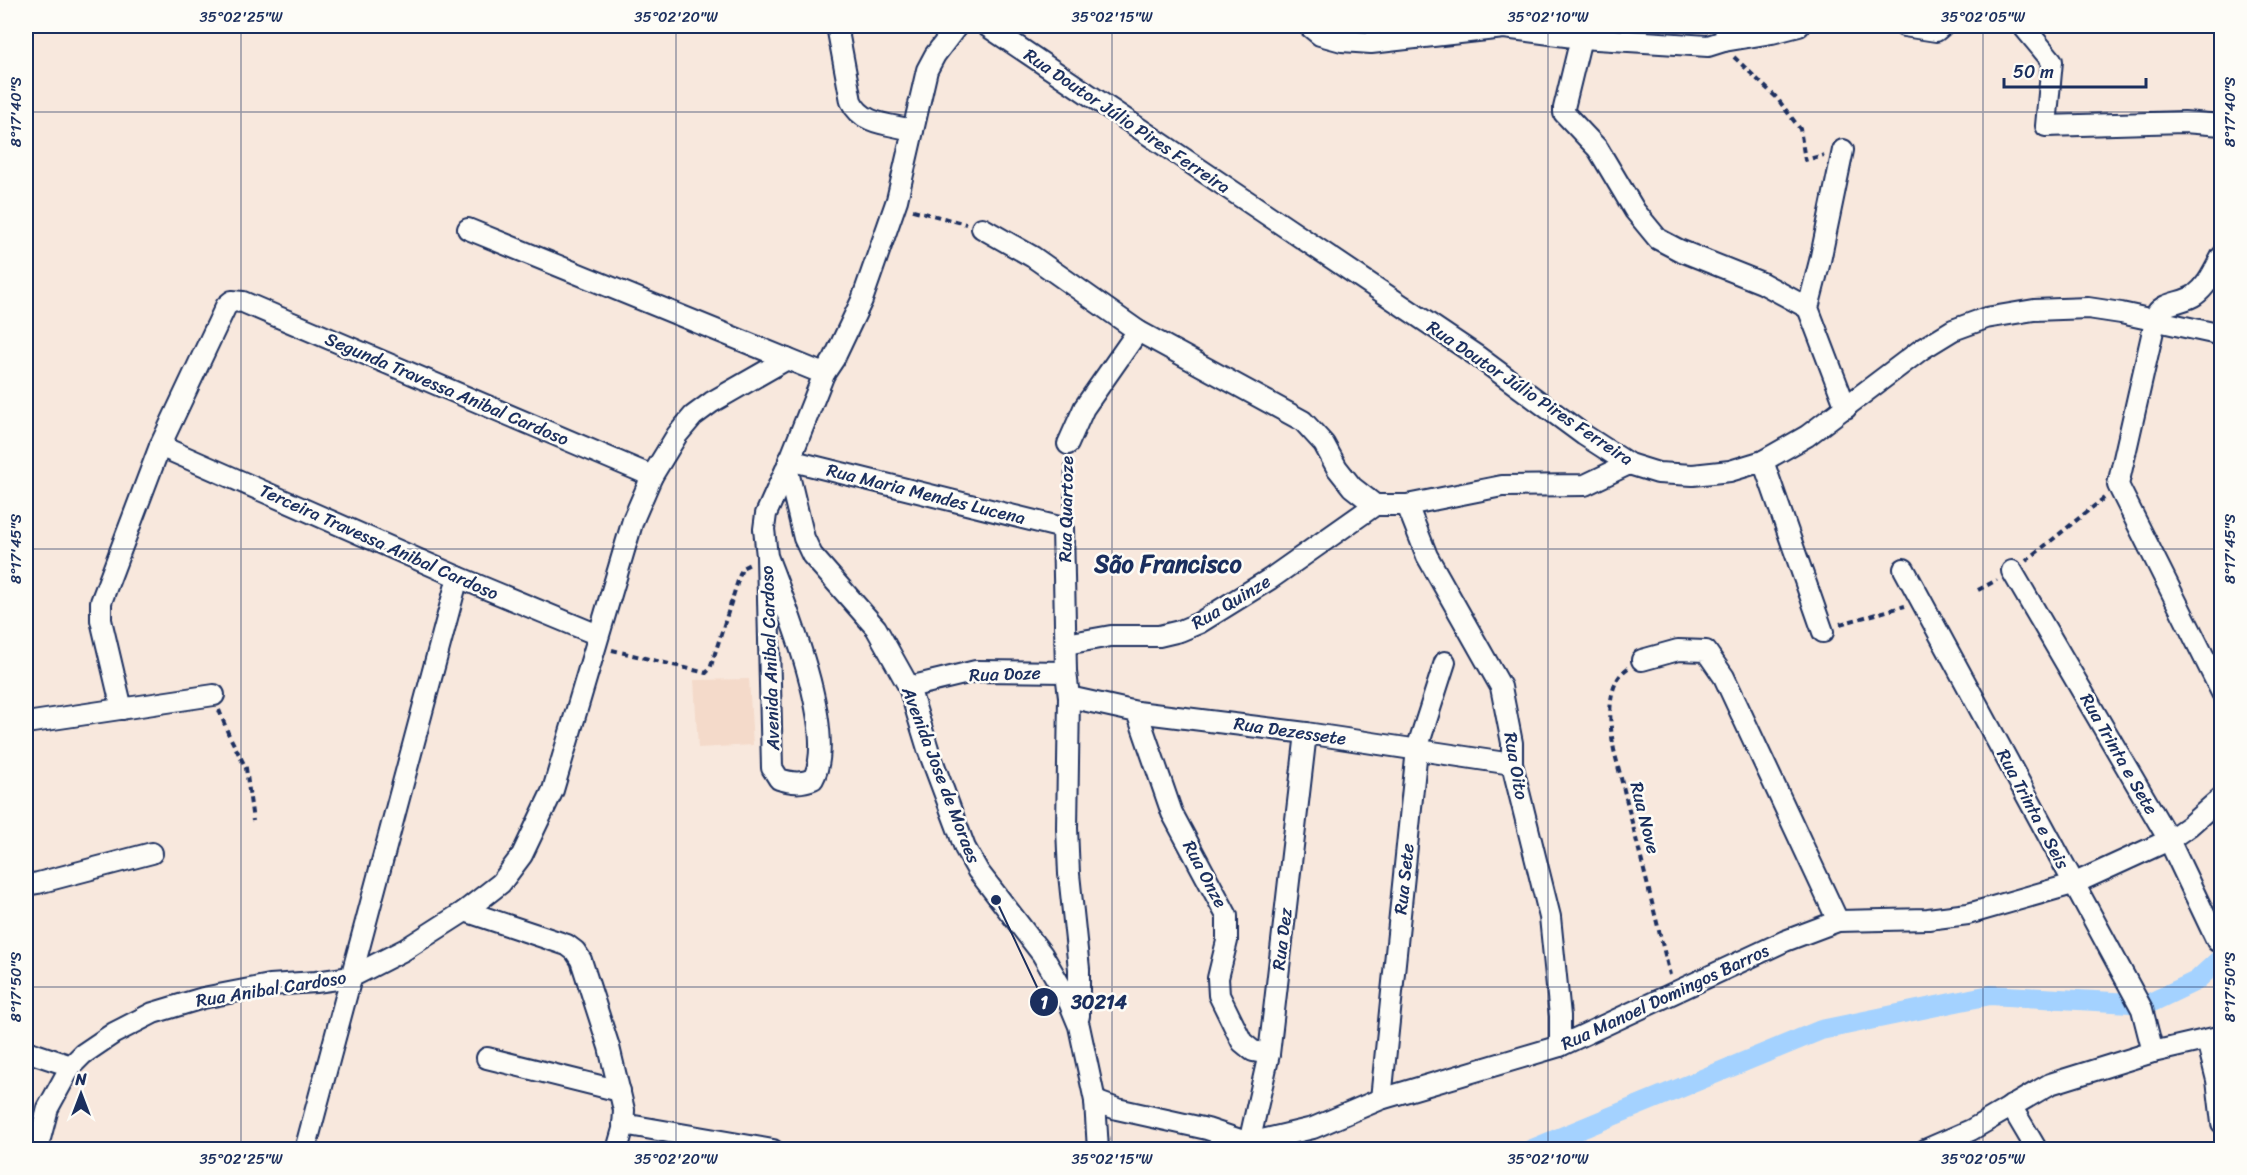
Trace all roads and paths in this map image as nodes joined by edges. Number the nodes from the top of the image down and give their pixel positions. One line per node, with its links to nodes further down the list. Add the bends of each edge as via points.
1 (837, 26): 15 (street, via 854,108 865,119)
2 (957, 26): 15 (street, via 927,70)
3 (987, 26): 32 (street, Rua Doutor Júlio Pires Ferreira, via 1477,356)
4 (1309, 26): 10 (street, via 1320,35 1342,42 1371,43)
5 (1799, 26): 12 (street, via 1772,33)
6 (1904, 26): 9 (street)
7 (2023, 26): 14 (street, via 2052,61 2046,126 2184,122)
8 (1504, 27): 10 (street); 13 (street)
9 (1939, 28)
10 (1399, 33)
11 (1609, 33): 12 (street, via 1708,46); 13 (street)
12 (1723, 36): 16 (path, via 1800,129 1805,160)
13 (1581, 38): 21 (street, via 1564,113 1598,149 1635,211 1658,239 1762,283)
14 (2222, 125)
15 (913, 130): 17 (street)
16 (1843, 150): 21 (street)
17 (897, 201): 18 (path, via 914,211); 26 (street, via 862,300)
18 (982, 228): 23 (street, via 1033,256)
19 (468, 230): 25 (street)
20 (2222, 256): 22 (street, via 2205,287 2190,299 2161,308)
21 (1808, 308): 27 (street)
22 (2156, 322): 24 (street, Rua Doutor Júlio Pires Ferreira); 27 (street, Rua Doutor Júlio Pires Ferreira, via 2088,308 2034,310 1986,318 1953,330 1922,349); 34 (street)
23 (1138, 331): 28 (street, Rua Quartoze, via 1084,408); 35 (street, via 1303,421 1324,444 1336,468 1352,487)
24 (2222, 335)
25 (787, 359): 26 (street); 33 (street, Rua Anibal Cardoso, via 693,416)
26 (824, 374): 31 (street)
27 (1846, 408): 30 (street, Rua Doutor Júlio Pires Ferreira)
28 (1068, 444): 37 (path, Rua Quartoze)
29 (160, 446): 33 (street, Segunda Travessa Anibal Cardoso, via 225,306 232,301 243,302); 41 (street, Terceira Travessa Anibal Cardoso); 53 (street, via 101,602 101,620)
30 (1763, 462): 32 (street, Rua Doutor Júlio Pires Ferreira, via 1693,475 1658,473); 43 (street)
31 (788, 463): 37 (street, Rua Maria Mendes Lucena); 38 (street, Avenida Anibal Cardoso, via 766,514); 49 (street, Avenida Jose de Moraes, via 804,538 812,555 876,628)
32 (1629, 464): 36 (street, via 1590,484 1502,486)
33 (652, 476): 44 (street, Rua Anibal Cardoso, via 633,520)
34 (2118, 485): 40 (path); 50 (street)
35 (1376, 505): 36 (street); 45 (street, Rua Quinze, via 1270,579 1190,627 1159,636 1111,636)
36 (1407, 505): 58 (street, Rua Oito, via 1427,556 1501,687)
37 (1064, 528): 45 (street, Rua Quartoze)
38 (767, 556): 38 (street, Avenida Anibal Cardoso, via 772,768 779,779 804,783 818,771 820,736 804,654); 44 (path, via 742,568 706,673 607,649)
39 (1904, 568): 42 (street, Rua Trinta e Seis)
40 (2012, 571): 61 (street, Rua Trinta e Sete)
41 (458, 577): 44 (street, Terceira Travessa Anibal Cardoso); 68 (street)
42 (1921, 600): 43 (path); 63 (street, Rua Trinta e Seis)
43 (1823, 632)
44 (598, 635): 65 (street, Rua Anibal Cardoso, via 553,790 522,855 501,883)
45 (1066, 644): 48 (street, Rua Quartoze)
46 (1642, 660): 66 (street, via 1678,650 1706,651 1711,656); 69 (path, Rua Nove, via 1618,679 1609,721)
47 (1445, 662): 57 (street, Rua Sete)
48 (1066, 672): 49 (street, Rua Doze, via 976,671); 52 (street, Rua Quartoze)
49 (909, 687): 70 (street, Avenida Jose de Moraes, via 965,848 1042,954)
50 (2222, 693)
51 (214, 695): 53 (street); 60 (path, via 246,768)
52 (1069, 697): 54 (street, Rua Dezessete); 70 (street, Rua Quartoze, via 1066,828 1079,969)
53 (122, 709): 55 (street)
54 (1137, 712): 56 (street, Rua Dezessete); 75 (street, Rua Onze, via 1172,813 1227,916 1219,995 1242,1042 1253,1051)
55 (26, 723)
56 (1306, 733): 57 (street, Rua Dezessete); 75 (street, Rua Dez)
57 (1417, 749): 58 (street, Rua Dezessete); 79 (street, Rua Sete)
58 (1512, 764): 72 (street, Rua Oito, via 1550,917)
59 (2222, 797): 61 (street, Rua Manoel Domingos Barros)
60 (253, 821)
61 (2169, 840): 63 (street, Rua Manoel Domingos Barros); 67 (street, Rua Trinta e Sete)
62 (152, 853): 64 (street)
63 (2073, 884): 66 (street, Rua Manoel Domingos Barros, via 1968,914); 74 (street, Rua Trinta e Seis, via 2139,1003)
64 (26, 885)
65 (465, 911): 68 (street, Rua Anibal Cardoso, via 404,950); 78 (street, via 576,951)
66 (1838, 921): 69 (street, Rua Manoel Domingos Barros)
67 (2217, 941)
68 (351, 976): 77 (street, Rua Anibal Cardoso, via 270,985 153,1013 114,1033); 87 (street)
69 (1674, 993): 72 (street, Rua Manoel Domingos Barros)
70 (1079, 1026): 80 (street, Avenida Jose de Moraes)
71 (2214, 1038): 74 (street); 82 (street)
72 (1560, 1046): 79 (street, Rua Manoel Domingos Barros)
73 (26, 1051): 77 (street)
74 (2153, 1052): 81 (street, via 2050,1084)
75 (1269, 1054): 84 (street, Rua Dez)
76 (487, 1058): 78 (street)
77 (71, 1066): 86 (street, Rua Anibal Cardoso, via 48,1108)
78 (620, 1091): 83 (street)
79 (1381, 1099): 84 (street, Rua Manoel Domingos Barros, via 1313,1128)
80 (1095, 1101): 84 (street, via 1207,1129); 90 (street, Avenida Jose de Moraes)
81 (2011, 1106): 85 (street); 91 (street, via 1971,1130)
82 (2222, 1123)
83 (623, 1124): 88 (street); 89 (street)
84 (1253, 1146)
85 (2033, 1146)
86 (37, 1149)
87 (305, 1149)
88 (617, 1149)
89 (773, 1149)
90 (1098, 1149)
91 (1925, 1149)

